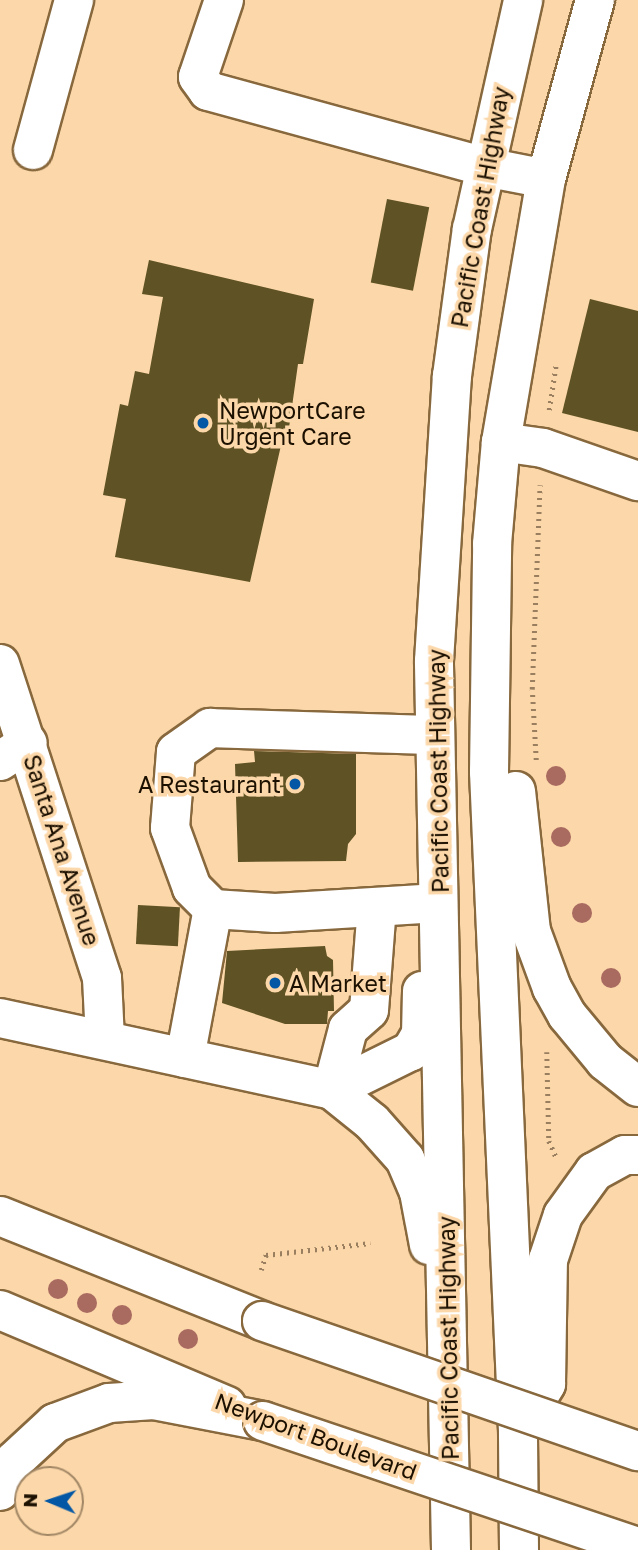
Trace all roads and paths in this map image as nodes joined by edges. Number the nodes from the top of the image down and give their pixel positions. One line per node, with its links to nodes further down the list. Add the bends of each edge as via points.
1 (74, 0): 5 (main road)
2 (224, 0): 6 (main road, via 198,77 208,91)
3 (523, 0): 6 (main road, Pacific Coast Highway)
4 (595, 0): 7 (main road)
5 (33, 150)
6 (485, 167): 7 (main road); 14 (main road, Pacific Coast Highway, via 452,376 443,472)
7 (546, 179): 9 (main road)
8 (556, 359): 10 (path)
9 (501, 442): 10 (main road); 12 (main road)
10 (543, 448): 11 (main road); 16 (path, via 535,549)
11 (638, 481)
12 (490, 624): 25 (main road, via 509,701 522,875 531,931 567,1015 605,1061); 35 (main road, via 489,772)
13 (0, 664): 15 (main road, Santa Ana Avenue)
14 (435, 735): 17 (main road, Pacific Coast Highway); 20 (main road, via 210,728 176,752 170,828 192,888)
15 (14, 752): 22 (main road, Santa Ana Avenue, via 102,978)
16 (536, 764)
17 (439, 857): 18 (main road); 33 (main road, Pacific Coast Highway)
18 (422, 904): 19 (main road); 26 (main road, via 421,1034 399,1061)
19 (377, 907): 20 (main road, via 275,913); 26 (main road, via 369,1010 348,1029)
20 (213, 909): 24 (main road)
21 (0, 1018): 22 (main road)
22 (106, 1040): 24 (main road)
23 (547, 1049): 28 (path, via 549,1141)
24 (185, 1058): 26 (main road)
25 (638, 1087)
26 (332, 1090): 33 (main road, via 372,1122 405,1159 419,1192)
27 (638, 1155): 35 (main road, via 625,1155 594,1172 563,1215 548,1260 546,1384)
28 (556, 1157)
29 (0, 1216): 36 (main road, bridge, via 262,1321)
30 (370, 1243): 31 (path, via 266,1255)
31 (261, 1270)
32 (0, 1310): 34 (main road, Newport Boulevard)
33 (449, 1343): 39 (main road, Pacific Coast Highway)
34 (262, 1421): 37 (main road, via 154,1401 109,1403 55,1423 14,1461); 38 (main road, Newport Boulevard, bridge)
35 (518, 1431): 40 (main road)
36 (638, 1451)
37 (0, 1491)
38 (638, 1547)
39 (451, 1550)
40 (519, 1550)

